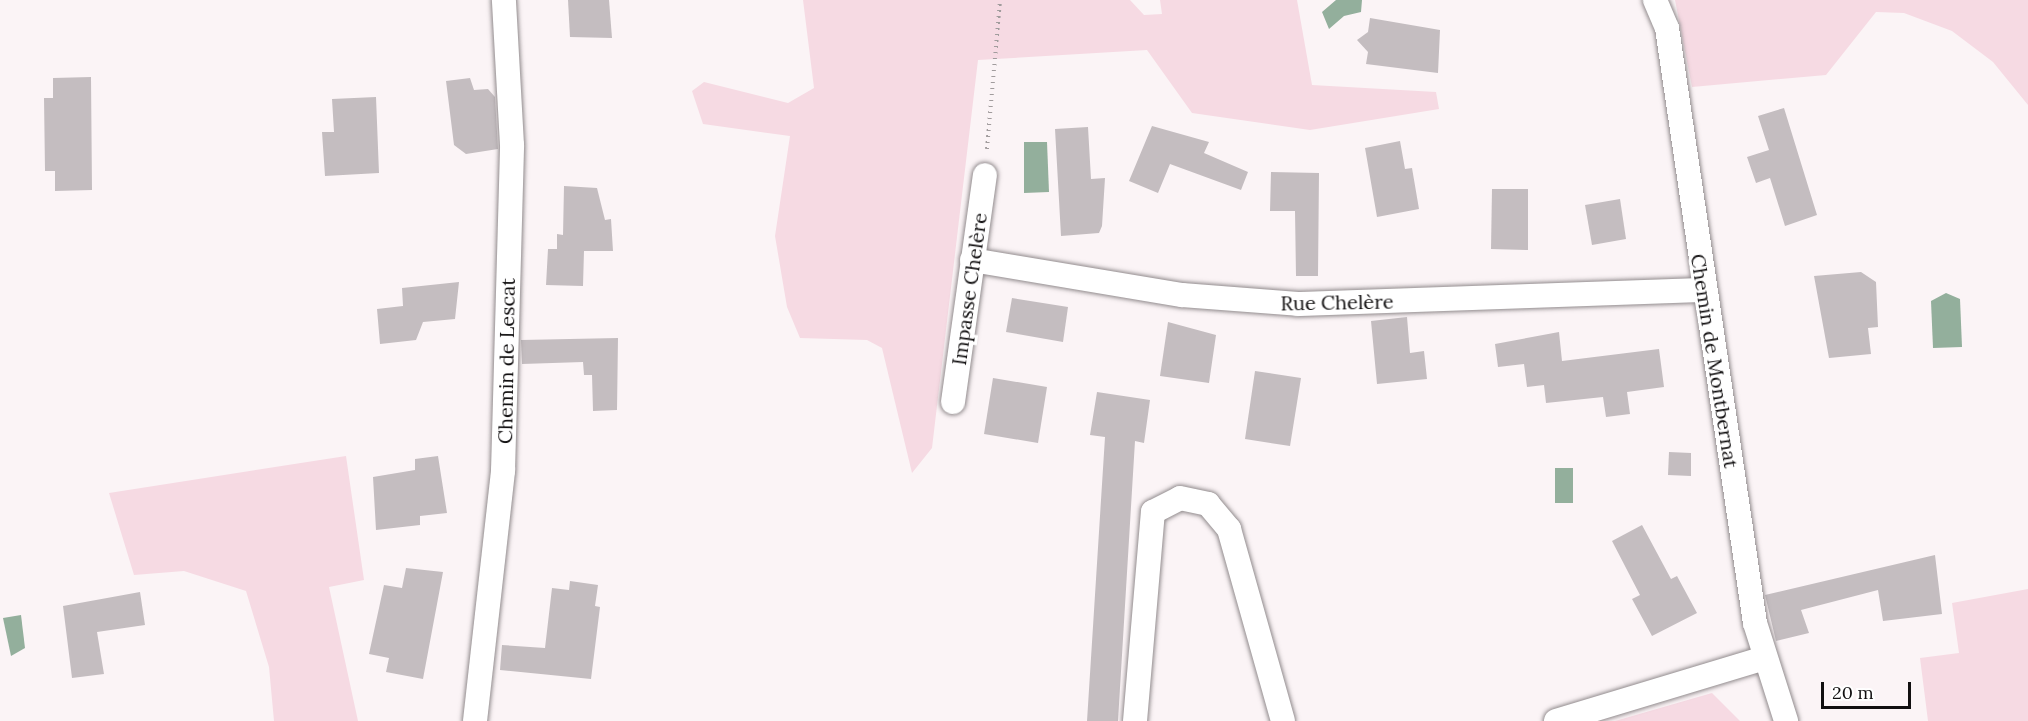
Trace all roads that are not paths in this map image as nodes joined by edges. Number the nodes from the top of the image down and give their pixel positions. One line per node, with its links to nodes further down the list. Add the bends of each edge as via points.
1 (504, 0): 8 (street, Chemin de Lescat, via 512,145 503,471)
2 (1654, 0): 5 (street, Chemin de Montbernat, via 1667,28)
3 (985, 176): 4 (street, Impasse Chelère)
4 (972, 260): 5 (street, Rue Chelère, via 1182,295 1298,304); 6 (street, Impasse Chelère)
5 (1704, 290): 7 (street, Chemin de Montbernat)
6 (953, 402)
7 (1765, 658): 11 (street); 12 (street, Chemin de Montbernat)
8 (475, 721)
9 (1135, 721): 10 (street, via 1153,512 1180,498 1208,504 1229,530)
10 (1283, 721)
11 (1556, 721)
12 (1786, 721)

